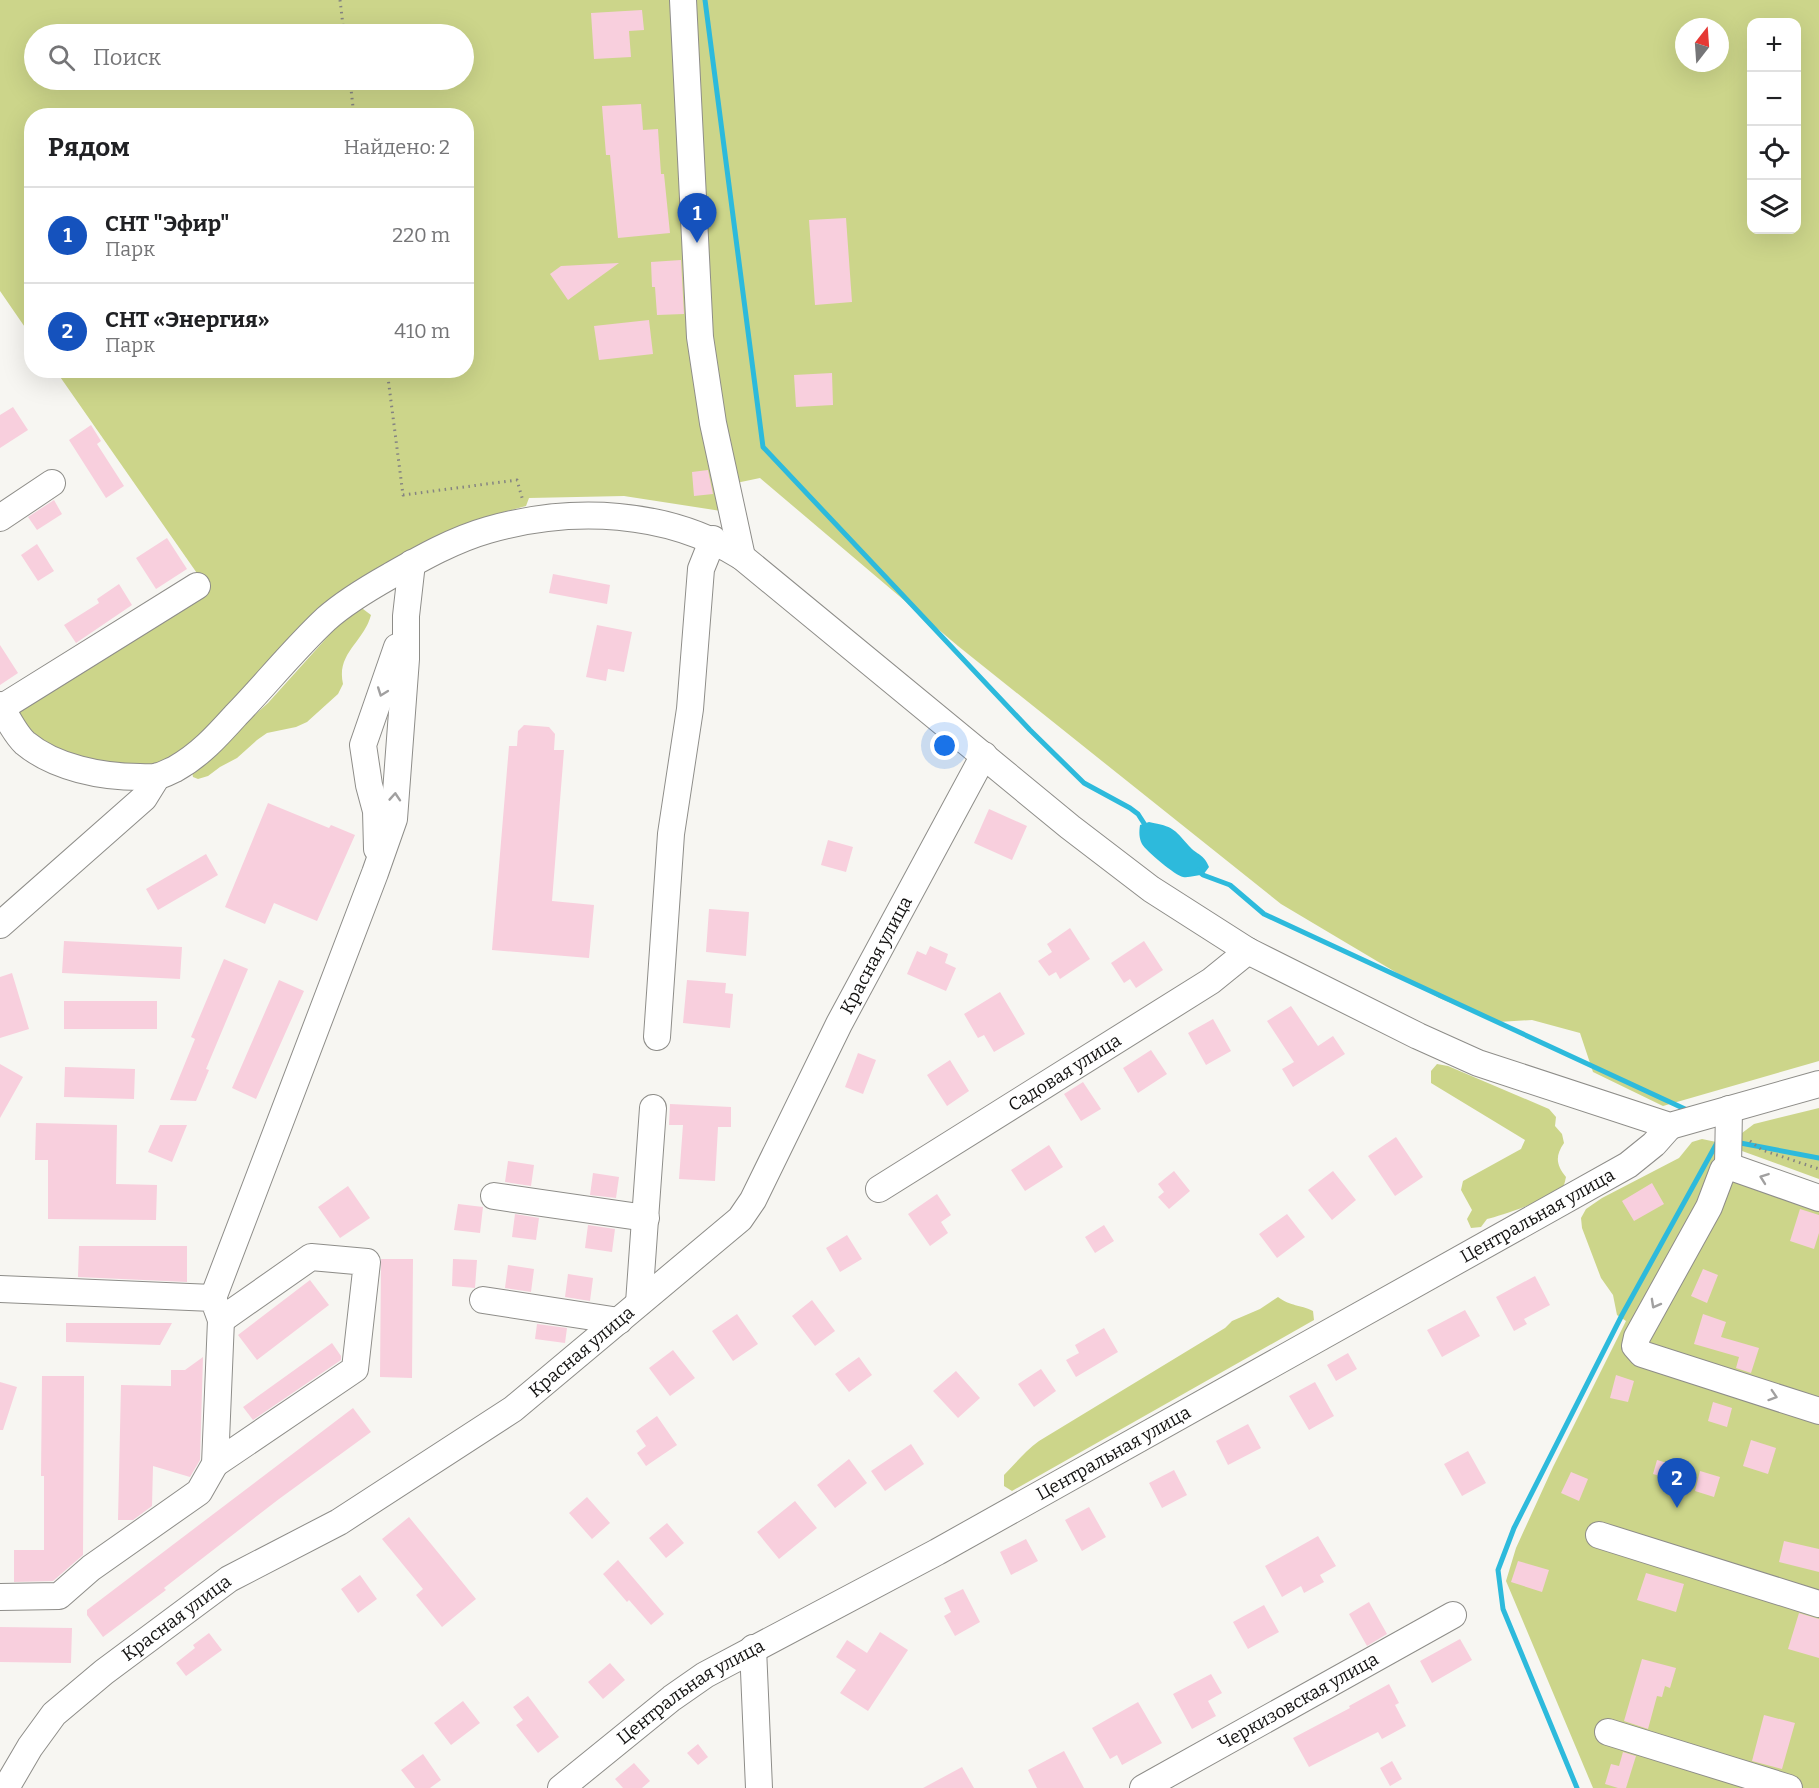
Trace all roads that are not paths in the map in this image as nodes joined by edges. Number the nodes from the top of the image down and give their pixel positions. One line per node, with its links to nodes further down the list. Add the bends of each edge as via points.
1 (683, 0): 5 (street, via 700,337 713,423)
2 (52, 483): 3 (street)
3 (0, 518)
4 (713, 539): 5 (street); 6 (street, via 624,516 585,516 529,521 488,530); 15 (street, via 701,569 690,709 671,834)
5 (742, 556): 10 (street)
6 (412, 563): 8 (street); 11 (street, via 352,598 326,619 204,750)
7 (197, 586): 9 (street)
8 (406, 616): 12 (street, one-way to 8, via 394,819); 12 (street, one-way to 12, via 363,745 376,811)
9 (1, 706): 11 (street, via 23,741 43,756 82,770 121,777)
10 (984, 755): 14 (street, via 1151,889); 26 (street, Красная улица, via 839,1024 753,1200 740,1219)
11 (157, 777): 13 (street, via 144,798)
12 (375, 873): 27 (street)
13 (0, 925)
14 (1248, 951): 18 (street, via 1478,1063); 20 (street, Садовая улица, via 1211,981)
15 (657, 1037)
16 (1819, 1084): 19 (street)
17 (653, 1108): 23 (street)
18 (1670, 1126): 19 (street); 35 (street, Центральная улица, via 1654,1144 1617,1171 937,1552)
19 (1729, 1136): 22 (street, one-way to 19); 29 (street, one-way to 29, via 1723,1170 1709,1207 1635,1346 1642,1354)
20 (879, 1189)
21 (494, 1196): 23 (street)
22 (1819, 1198)
23 (645, 1218): 26 (street)
24 (0, 1289): 27 (street)
25 (483, 1300): 28 (street)
26 (639, 1304): 28 (street, Красная улица)
27 (217, 1309): 30 (street); 30 (street, via 311,1257 367,1262 355,1369)
28 (619, 1321): 37 (street, Красная улица, via 513,1409 339,1522 229,1579 104,1672 54,1714)
29 (1819, 1411)
30 (214, 1464): 32 (street, via 200,1492 59,1596)
31 (1599, 1535): 33 (street)
32 (0, 1597)
33 (1819, 1604)
34 (1453, 1615): 40 (street, Черкизовская улица)
35 (753, 1648): 38 (street, Центральная улица, via 672,1698); 39 (street)
36 (1608, 1732): 41 (street)
37 (6, 1788)
38 (561, 1788)
39 (759, 1788)
40 (1143, 1788)
41 (1789, 1788)

